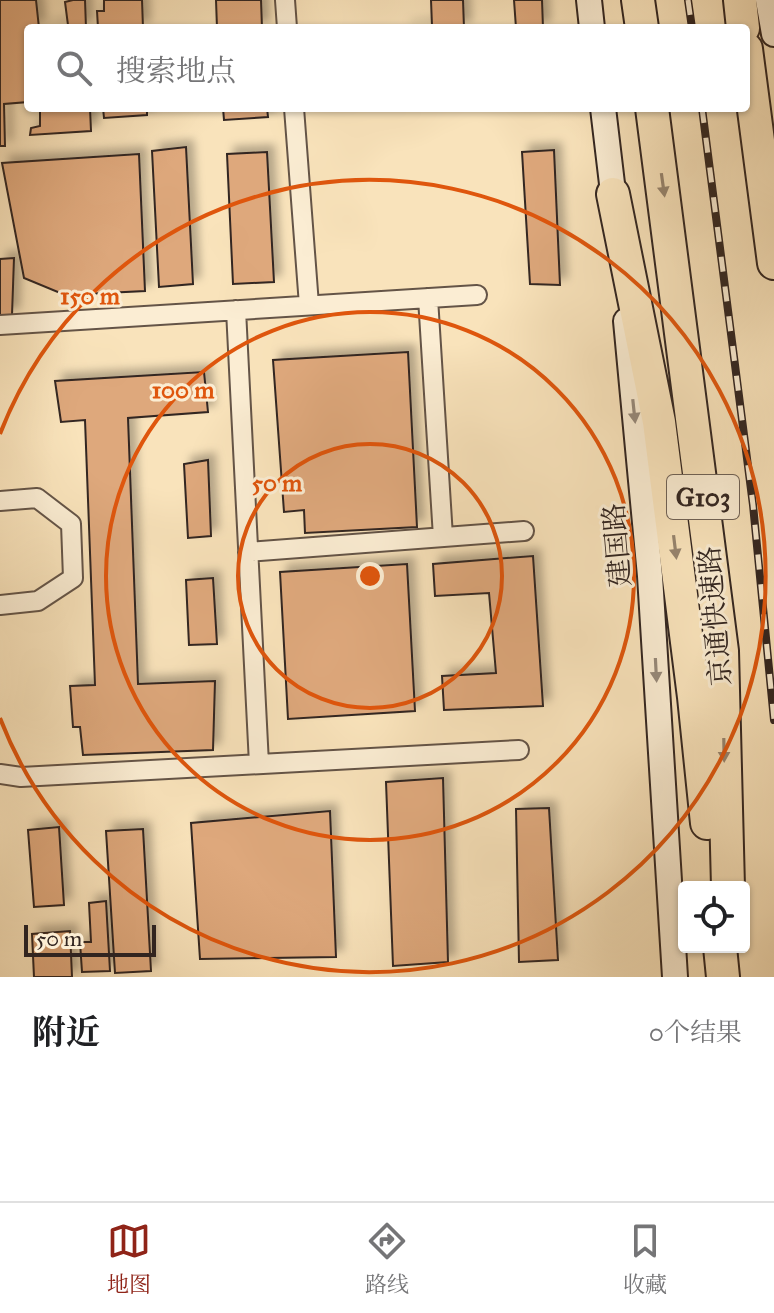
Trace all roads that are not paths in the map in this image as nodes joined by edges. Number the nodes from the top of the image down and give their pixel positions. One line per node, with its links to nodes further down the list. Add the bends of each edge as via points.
1 (285, 0): 6 (street)
2 (589, 0): 7 (main road)
3 (638, 0): 8 (highway)
4 (740, 0): 9 (highway)
5 (768, 0): 10 (main road)
6 (287, 24)
7 (592, 24)
8 (641, 24)
9 (743, 24)
10 (774, 34)
11 (750, 80): 16 (highway)
12 (294, 112): 19 (street)
13 (603, 112): 15 (main road, 建国路)
14 (653, 112): 31 (highway, 京通快速路 / G103, one-way to 31, via 722,651)
15 (613, 194): 30 (highway, one-way to 30, via 659,422); 34 (main road, 建国路, one-way to 34, via 650,576)
16 (774, 263)
17 (477, 295): 18 (street)
18 (428, 298): 19 (street); 24 (street)
19 (309, 305): 20 (street)
20 (236, 310): 21 (street); 25 (street)
21 (0, 325)
22 (0, 501): 26 (street, via 37,498 71,524 73,578 38,601)
23 (524, 531): 24 (street)
24 (443, 537): 25 (street)
25 (248, 552): 28 (street)
26 (0, 605)
27 (519, 750): 28 (street)
28 (259, 764): 29 (street)
29 (0, 774)
30 (713, 881)
31 (728, 881)
32 (721, 953): 35 (highway)
33 (729, 953): 36 (highway)
34 (675, 977)
35 (723, 977)
36 (730, 977)

